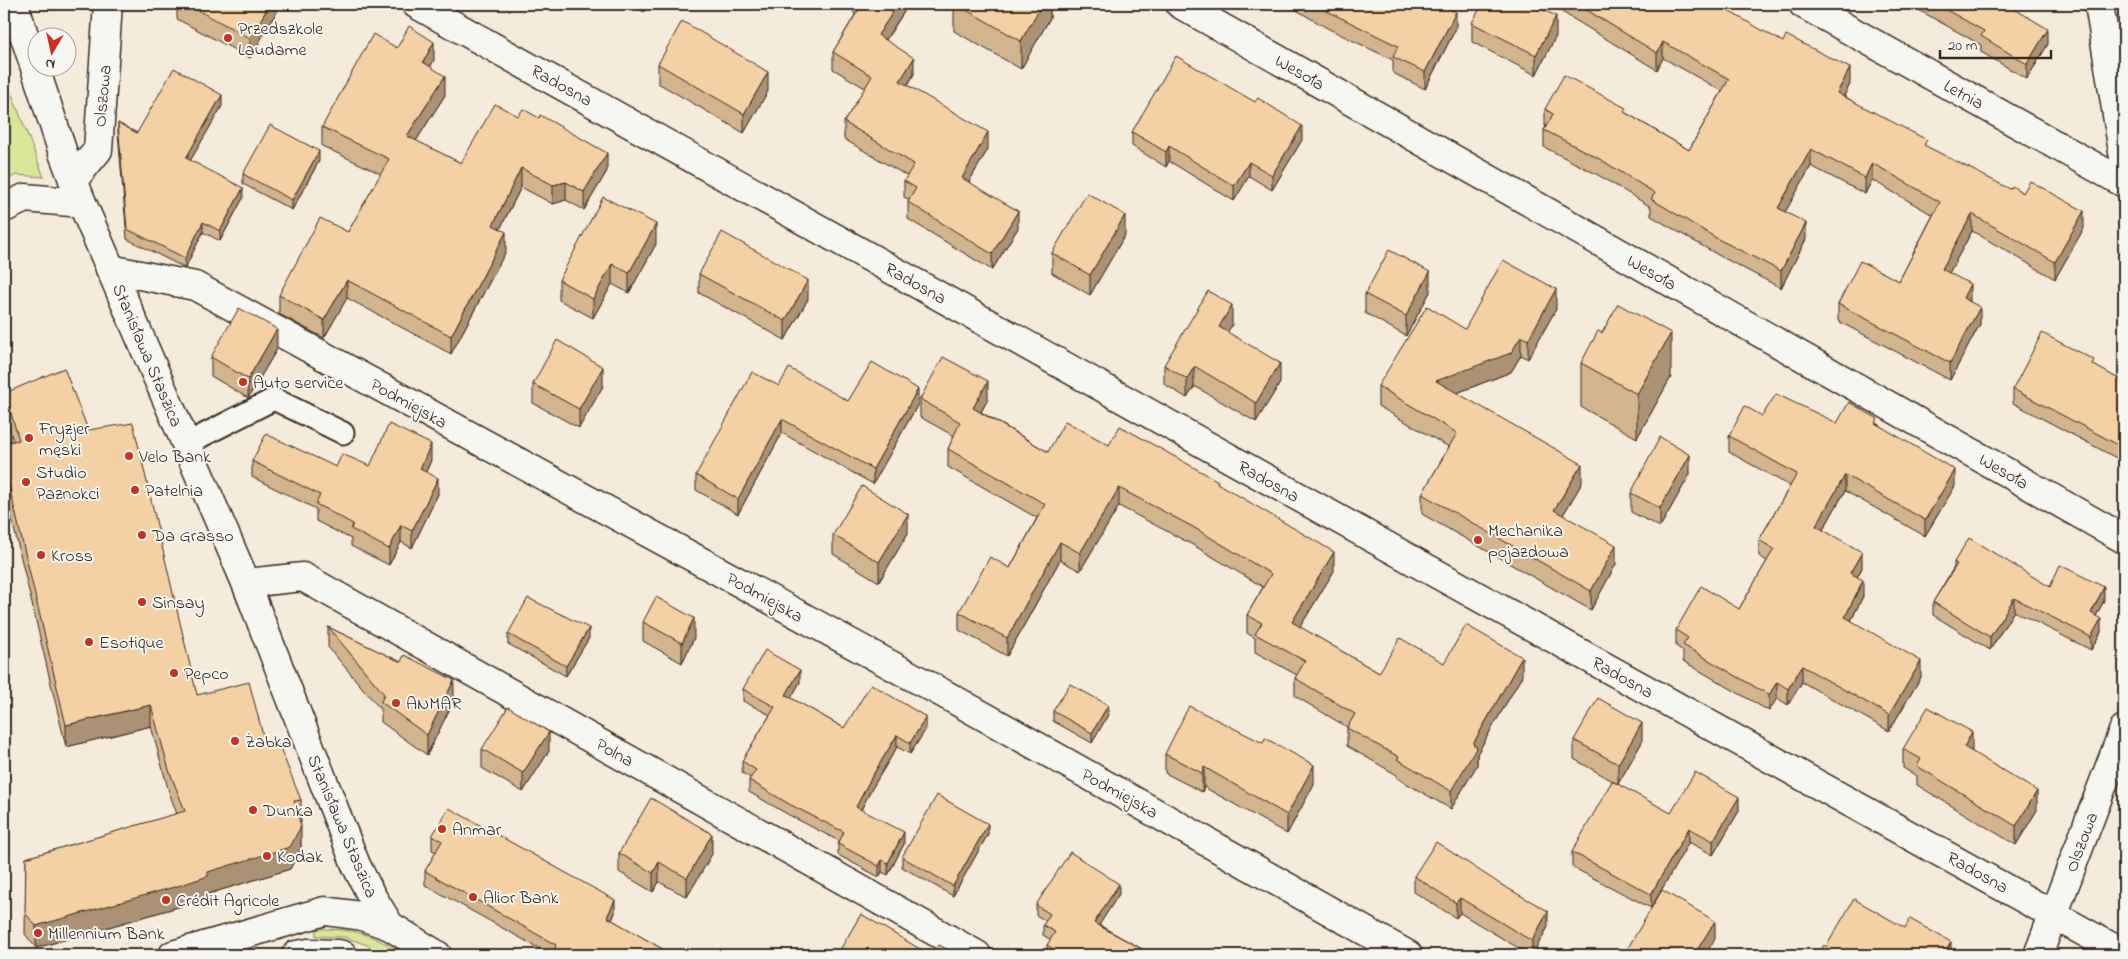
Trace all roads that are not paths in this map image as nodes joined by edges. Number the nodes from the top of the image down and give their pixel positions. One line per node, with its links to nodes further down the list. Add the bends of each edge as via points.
1 (14, 4): 9 (street, Stanisława Staszica)
2 (108, 4): 9 (street, Olszowa, via 98,150)
3 (416, 4): 17 (street, Radosna, via 1436,574)
4 (1180, 4): 14 (street, Wesoła)
5 (1803, 4): 8 (street, Letnia)
6 (2099, 4): 7 (street)
7 (2124, 158)
8 (2124, 184)
9 (78, 191): 10 (street, via 25,198); 11 (street, Stanisława Staszica)
10 (4, 208)
11 (110, 268): 13 (street, Stanisława Staszica); 25 (street, Podmiejska, via 195,286 946,695)
12 (343, 433): 13 (lane, via 274,399)
13 (186, 444): 15 (street, Stanisława Staszica)
14 (2124, 539)
15 (246, 584): 18 (street, Stanisława Staszica, via 356,865); 24 (street, Polna, via 303,577)
16 (2124, 728): 17 (street, Olszowa)
17 (2053, 913): 19 (street, Radosna); 26 (street, Olszowa)
18 (390, 926): 20 (street, via 362,916 325,911); 23 (street, Stanisława Staszica)
19 (2124, 954)
20 (173, 955)
21 (296, 955): 22 (street)
22 (343, 955)
23 (437, 955)
24 (977, 955)
25 (1408, 955)
26 (2038, 955)

